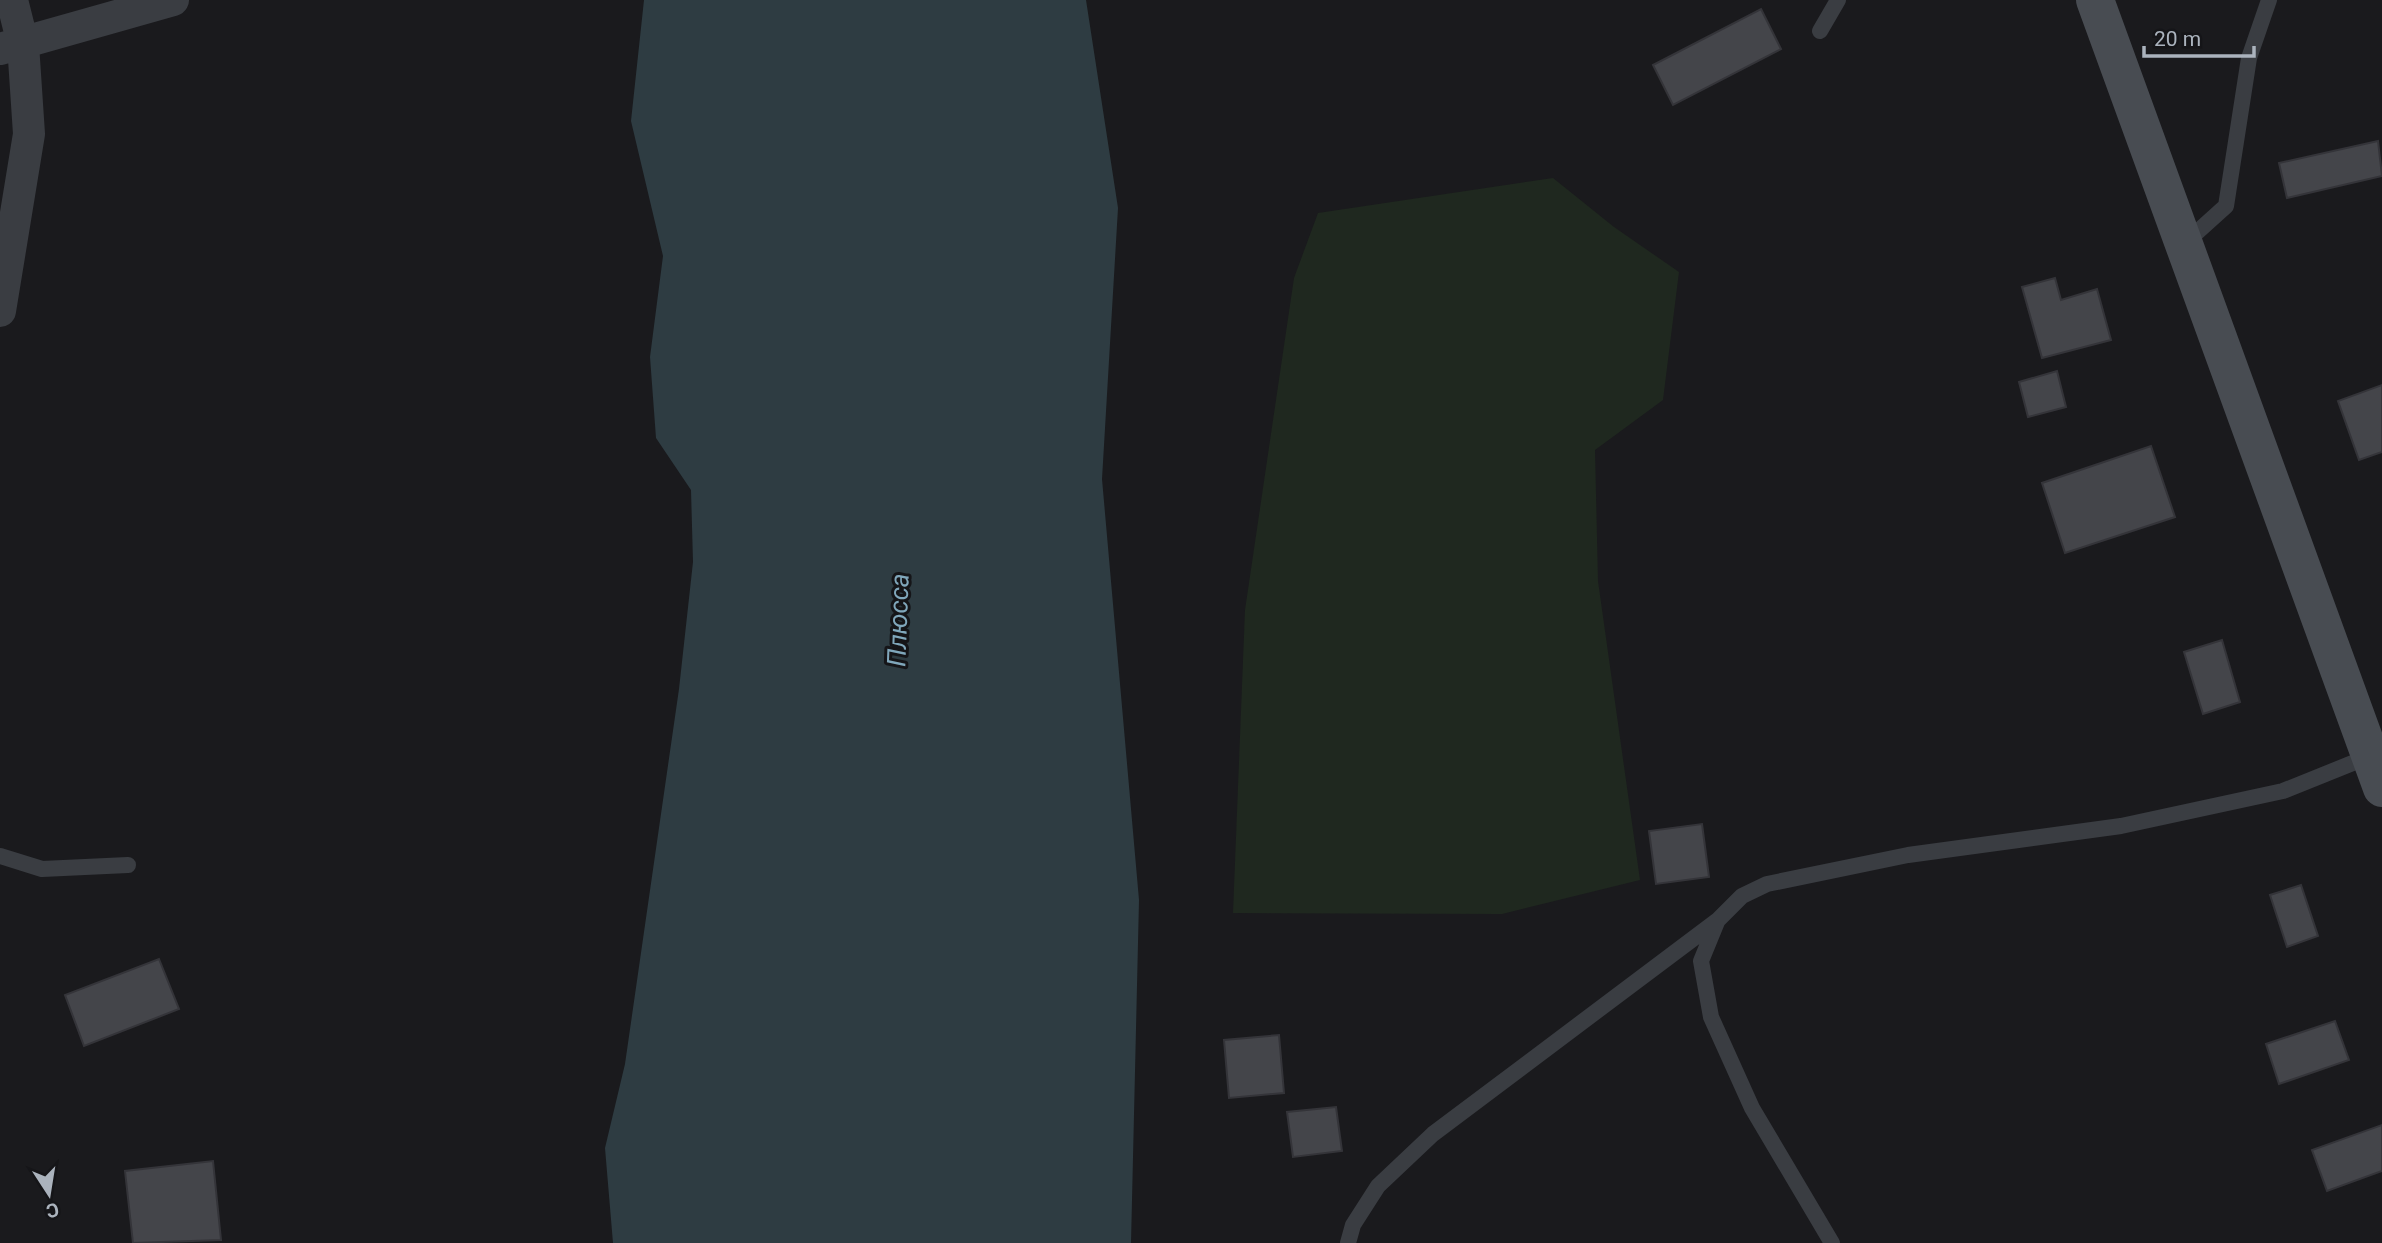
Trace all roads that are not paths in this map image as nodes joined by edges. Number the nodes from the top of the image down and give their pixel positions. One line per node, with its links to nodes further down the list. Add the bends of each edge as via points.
1 (12, 0): 7 (street)
2 (173, 0): 7 (street)
3 (1838, 0): 6 (lane)
4 (2095, 0): 8 (street)
5 (2269, 0): 8 (lane, via 2249,58 2225,206)
6 (1820, 31)
7 (12, 46): 9 (street, via 29,134)
8 (2183, 244): 10 (street)
9 (0, 311)
10 (2376, 772): 13 (lane, via 2121,826 1908,855 1767,884 1742,896)
11 (0, 856): 12 (lane, via 42,869)
12 (128, 865)
13 (1718, 920): 14 (lane, via 1433,1134 1378,1186 1353,1225); 15 (lane, via 1701,961 1711,1017 1752,1108)
14 (1348, 1243)
15 (1832, 1243)

